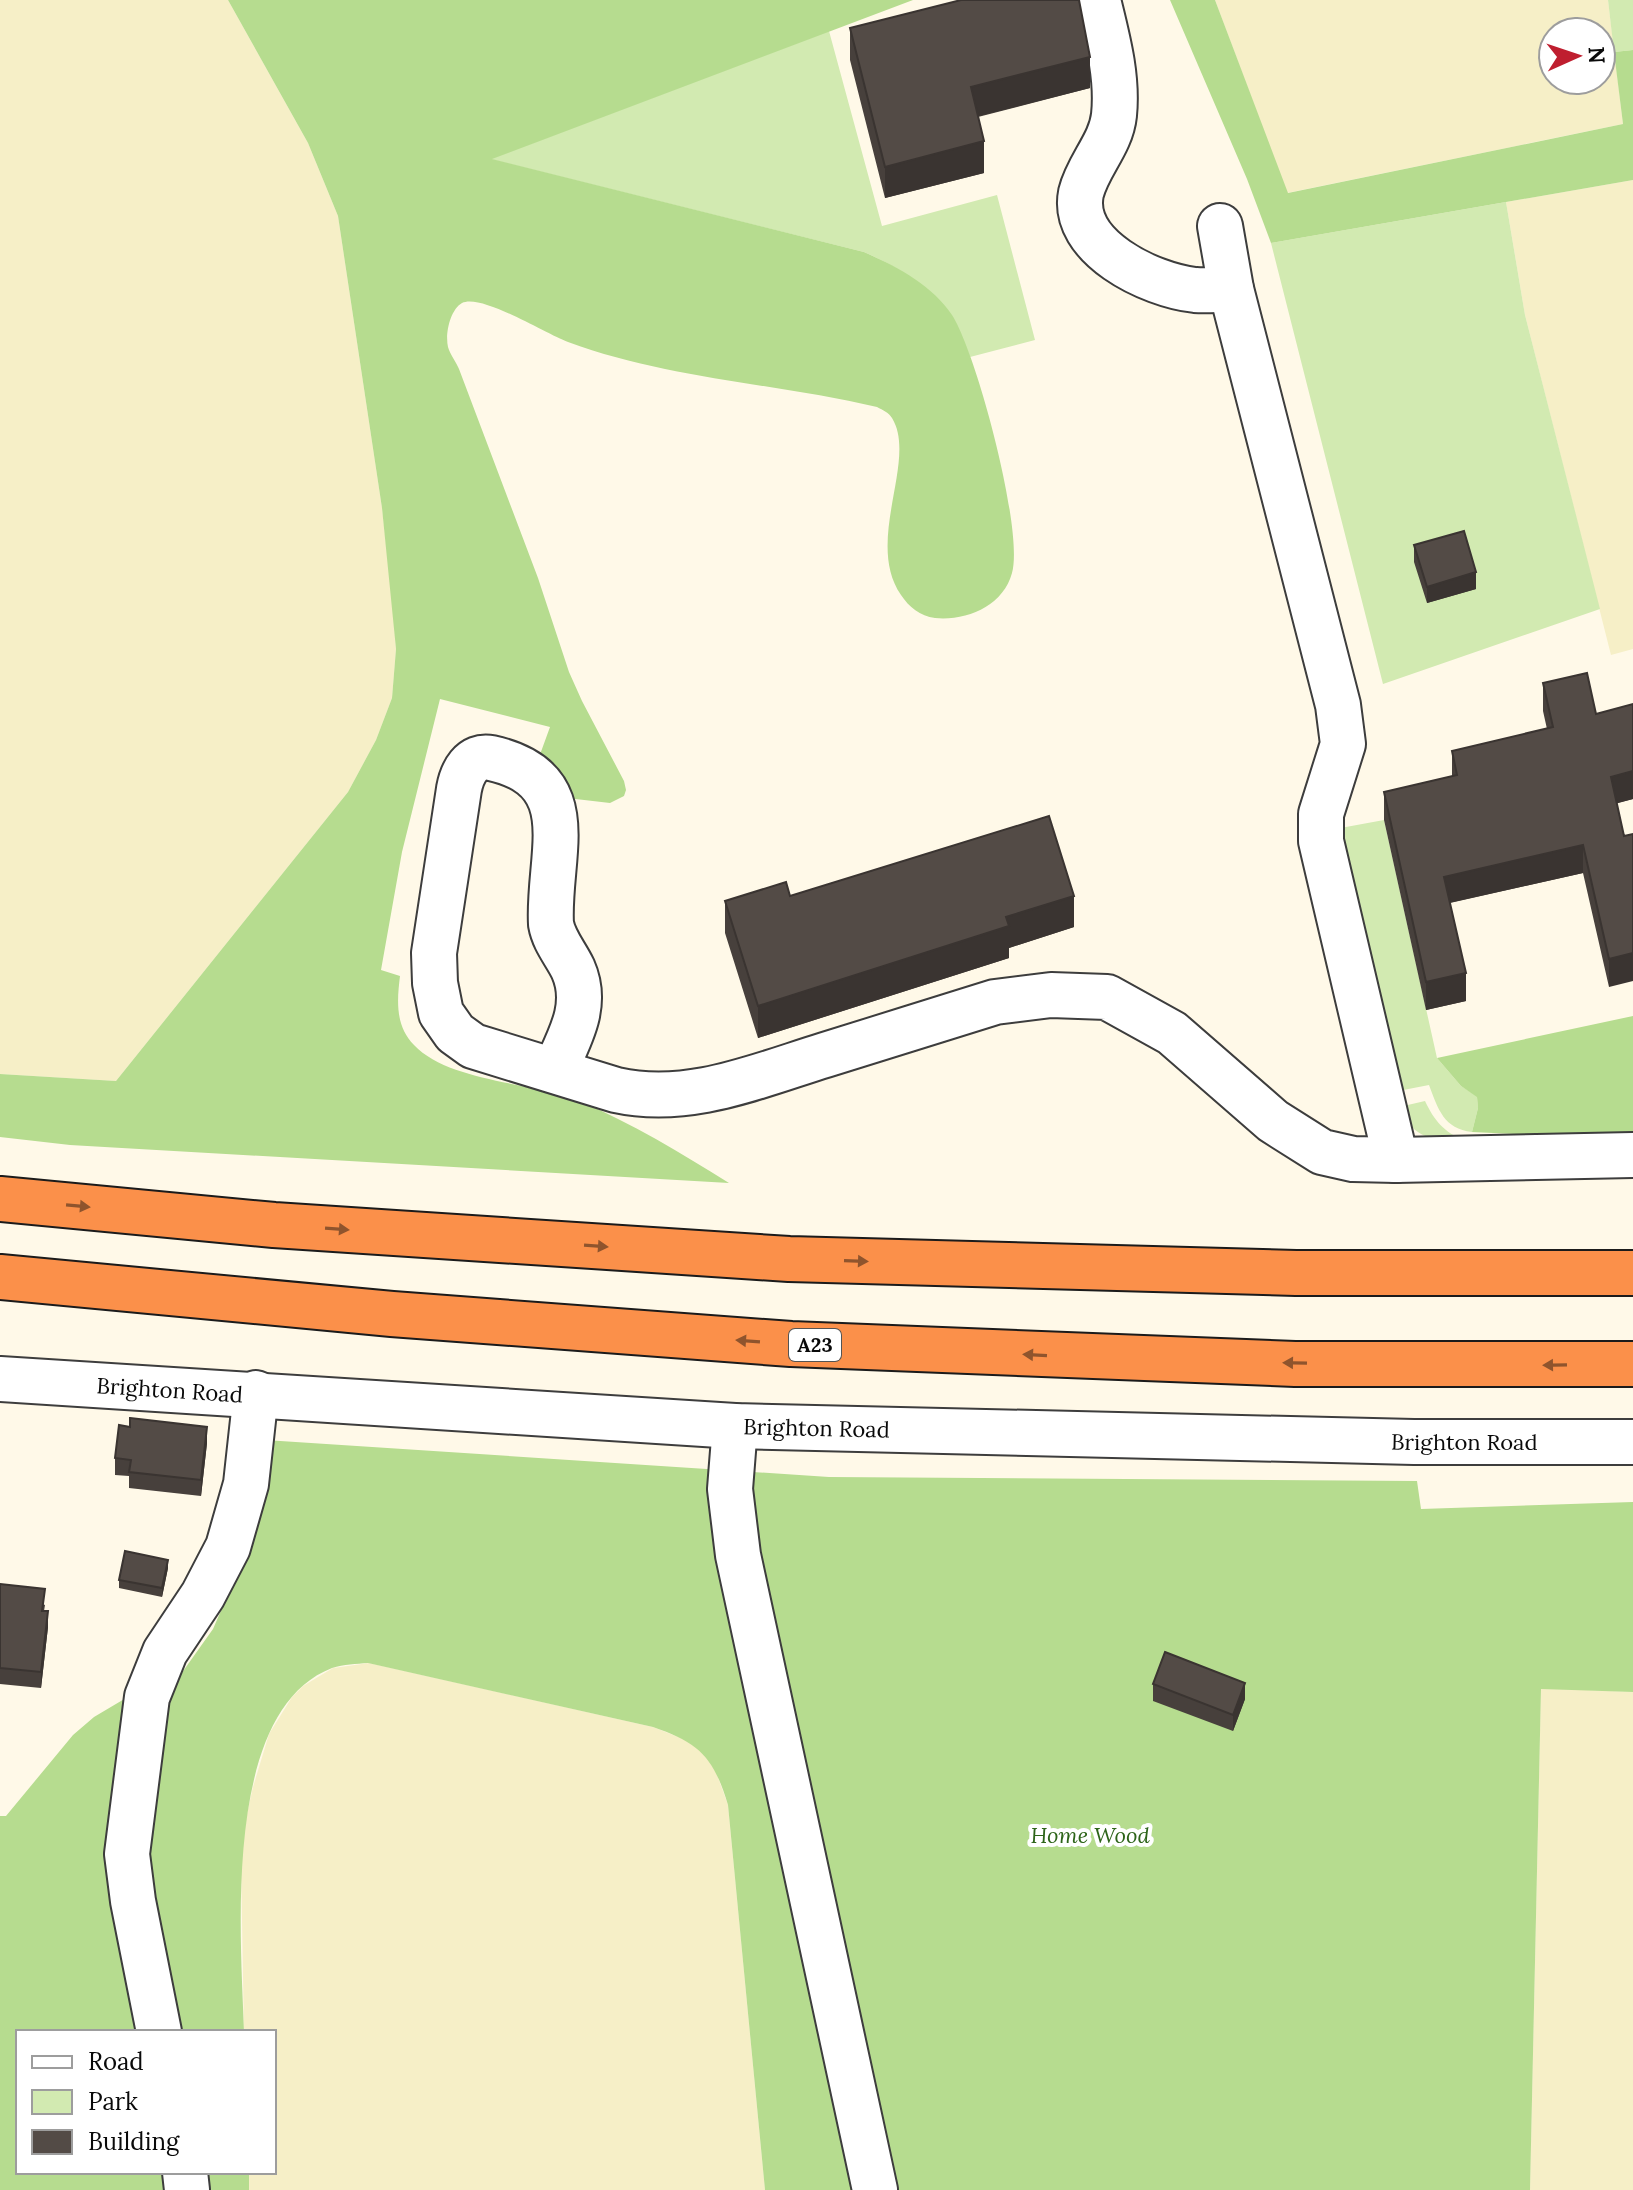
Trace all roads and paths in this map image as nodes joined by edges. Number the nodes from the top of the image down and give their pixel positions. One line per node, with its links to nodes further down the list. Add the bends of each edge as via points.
1 (1098, 0): 3 (street, via 1115,89 1114,116 1081,195 1086,230 1109,254 1149,276 1192,290)
2 (1220, 226): 3 (street)
3 (1231, 289): 6 (street, via 1338,705 1343,744 1321,814 1321,841)
4 (555, 1070): 4 (street, via 576,1023 580,999 577,980 551,924 553,803 544,787 526,773 491,758 477,759 465,769 459,789 434,953 438,1002 448,1025 463,1040); 6 (street, via 637,1095 699,1092 995,1002 1083,994 1107,997 1172,1033 1273,1121 1322,1152)
5 (1633, 1155): 6 (street)
6 (1396, 1160)
7 (0, 1199): 8 (highway, one-way to 8, via 274,1225 789,1259 1280,1273)
8 (1633, 1273)
9 (0, 1277): 11 (highway, A23)
10 (0, 1308): 11 (highway)
11 (392, 1314): 12 (highway, A23, one-way to 11, via 1295,1364 1098,1357 791,1344)
12 (1633, 1364)
13 (0, 1379): 14 (street, Brighton Road)
14 (256, 1393): 15 (street, Brighton Road); 17 (street, via 248,1474 232,1537 165,1652 147,1697 127,1854)
15 (735, 1426): 16 (street, Brighton Road, via 1398,1442); 18 (street, via 730,1489 738,1555)
16 (1633, 1442)
17 (159, 2030)
18 (875, 2190)

